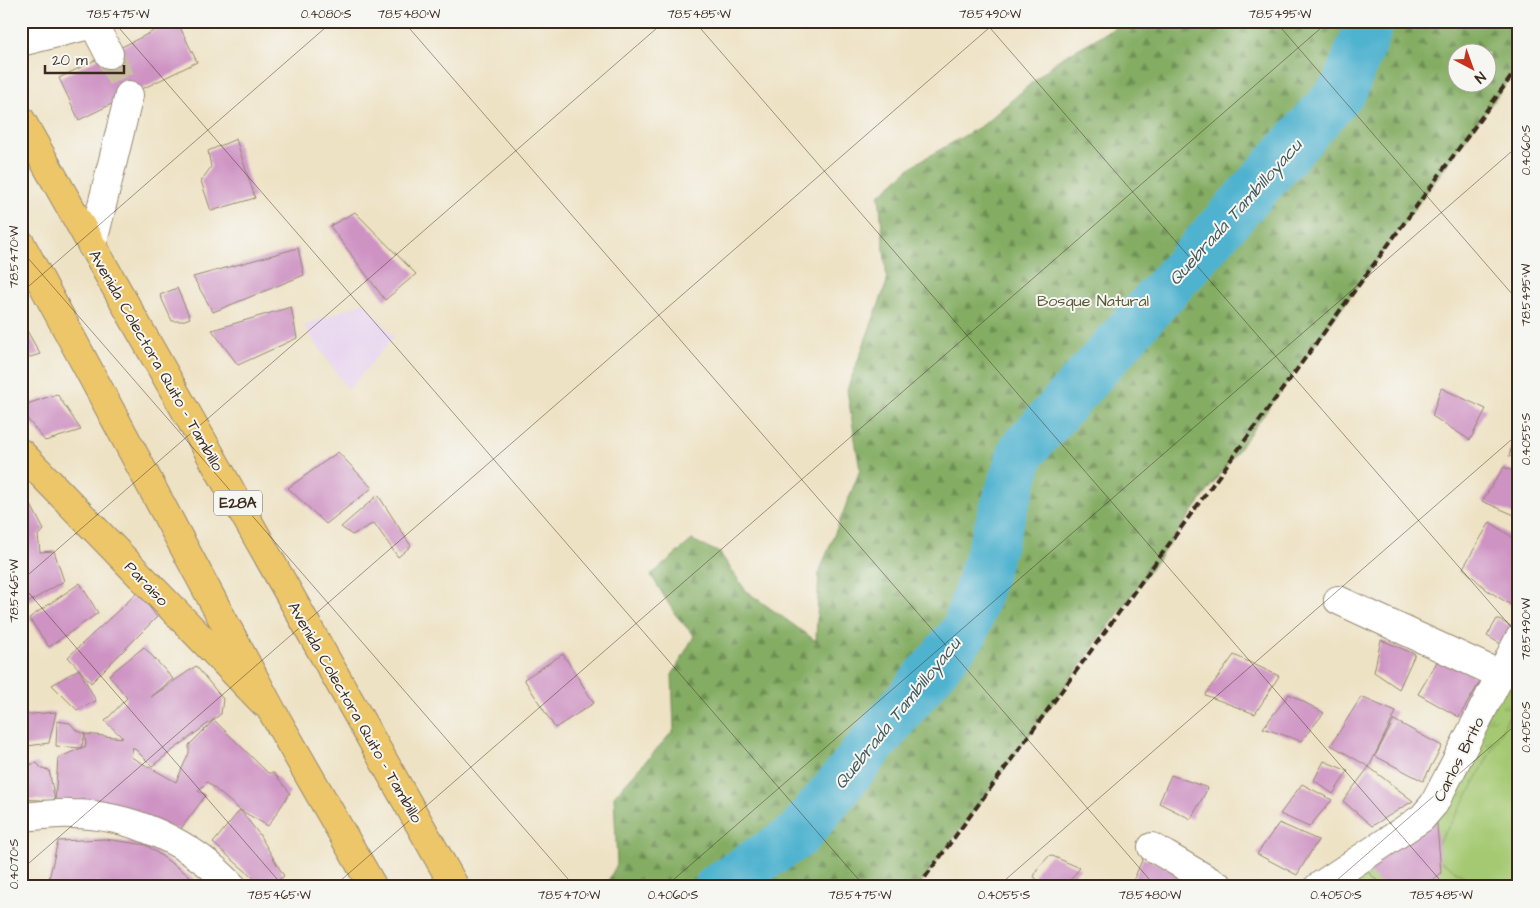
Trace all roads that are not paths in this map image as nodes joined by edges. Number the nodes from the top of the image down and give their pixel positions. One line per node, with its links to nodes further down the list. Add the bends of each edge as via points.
1 (93, 23): 2 (street); 3 (street)
2 (21, 42)
3 (109, 54)
4 (128, 96): 6 (street)
5 (21, 120): 6 (main road, Avenida Colectora Quito - Tambillo / E28A)
6 (92, 246): 17 (main road, Avenida Colectora Quito - Tambillo / E28A)
7 (25, 255): 12 (main road)
8 (21, 453): 12 (main road, Paraiso)
9 (1338, 600): 11 (street)
10 (1519, 639): 11 (street, Carlos Brito)
11 (1501, 675): 19 (street, Carlos Brito, via 1429,812)
12 (274, 713): 16 (main road)
13 (21, 817): 15 (street, via 72,814 117,819 159,833 194,854)
14 (1152, 847): 18 (street)
15 (233, 887)
16 (373, 887)
17 (455, 887)
18 (1220, 887)
19 (1318, 887)

